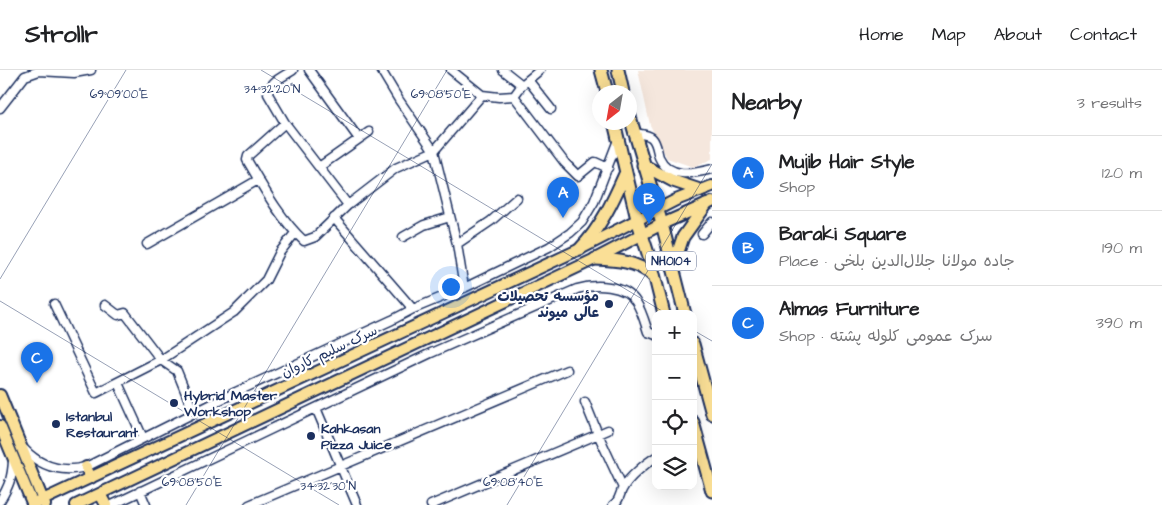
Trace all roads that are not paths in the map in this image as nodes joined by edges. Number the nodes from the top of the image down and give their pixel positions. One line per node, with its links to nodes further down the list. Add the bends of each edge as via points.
1 (90, 70): 15 (street, via 74,73 38,71 25,76)
2 (293, 70): 17 (street, via 271,85 268,91)
3 (310, 70): 22 (street)
4 (381, 70): 24 (street)
5 (450, 70): 13 (street)
6 (503, 70): 10 (street)
7 (540, 70): 10 (street)
8 (602, 70): 11 (highway)
9 (618, 70): 12 (highway)
10 (525, 83): 14 (street); 16 (street)
11 (605, 85)
12 (621, 85)
13 (482, 95): 14 (street); 24 (street)
14 (514, 96): 27 (street, via 578,176 595,162)
15 (0, 107)
16 (551, 109)
17 (285, 123): 26 (street); 30 (street, via 248,156)
18 (616, 130): 23 (highway, NH0104)
19 (632, 130): 21 (highway, NH0104)
20 (369, 132): 22 (street)
21 (633, 133): 25 (highway, NH0104); 28 (street, via 650,136 663,163 674,172 692,174)
22 (359, 139): 26 (street)
23 (618, 140): 27 (street); 29 (highway, NH0104)
24 (434, 151): 35 (street, via 396,168); 37 (street)
25 (643, 165): 32 (highway, via 673,182); 36 (highway, NH0104)
26 (320, 168): 35 (street)
27 (608, 168): 52 (street, via 594,202 582,222 570,233 549,247)
28 (712, 169)
29 (626, 174): 39 (highway, NH0104); 48 (highway, via 599,226)
30 (258, 180): 42 (street); 46 (street)
31 (712, 186): 32 (main road, سرک سلیم کاروان)
32 (700, 190): 36 (main road, سرک سلیم کاروان)
33 (517, 198): 47 (street)
34 (709, 203): 41 (main road); 50 (highway, via 683,237)
35 (348, 206): 38 (street)
36 (656, 209): 39 (main road, سرک سلیم کاروان); 41 (highway, NH0104)
37 (450, 217): 45 (street); 47 (street)
38 (334, 218): 42 (street, via 309,240 304,241); 55 (street)
39 (637, 220): 44 (highway, NH0104); 48 (main road, سرک سلیم کاروان)
40 (712, 222): 43 (street)
41 (662, 224): 44 (main road); 50 (highway, NH0104)
42 (296, 233): 60 (street, via 280,252 266,280 234,312)
43 (702, 234)
44 (642, 235): 49 (main road); 51 (highway, NH0104)
45 (403, 237)
46 (147, 244)
47 (457, 244): 52 (street)
48 (580, 248): 78 (main road, سرک سلیم کاروان)
49 (595, 259): 51 (highway, via 626,261); 82 (main road)
50 (673, 268): 57 (highway, NH0104)
51 (654, 276): 56 (highway, NH0104)
52 (464, 288): 55 (street)
53 (54, 304): 62 (street, via 96,393)
54 (105, 305): 60 (street, via 118,315 125,313)
55 (413, 309): 66 (street)
56 (663, 310)
57 (684, 310)
58 (652, 334): 65 (street, via 648,332 636,301 625,292 606,286 589,286 440,349)
59 (696, 355): 67 (highway)
60 (161, 360): 62 (street); 66 (street, via 177,371)
61 (567, 370): 76 (street)
62 (118, 383): 71 (street)
63 (0, 395): 73 (main road)
64 (585, 402): 70 (street)
65 (316, 408): 76 (street); 80 (street)
66 (194, 412): 71 (street)
67 (712, 414)
68 (0, 426): 74 (main road)
69 (608, 430): 70 (street)
70 (598, 434): 79 (street); 93 (street)
71 (142, 438): 77 (street)
72 (697, 445): 81 (highway)
73 (23, 448): 77 (street, via 33,458 54,469); 84 (main road)
74 (13, 459): 83 (street, via 12,477); 86 (main road)
75 (652, 460): 79 (street)
76 (340, 465): 91 (street); 92 (street)
77 (86, 467): 78 (main road)
78 (92, 478): 84 (main road, سرک سلیم کاروان)
79 (623, 488): 85 (street)
80 (140, 491): 89 (street); 90 (street)
81 (712, 491)
82 (100, 494): 87 (main road); 88 (main road)
83 (0, 501)
84 (44, 503): 86 (main road, سرک سلیم کاروان)
85 (616, 504)
86 (33, 505)
87 (76, 505)
88 (106, 505)
89 (112, 505)
90 (146, 505)
91 (248, 505)
92 (357, 505)
93 (431, 505)

